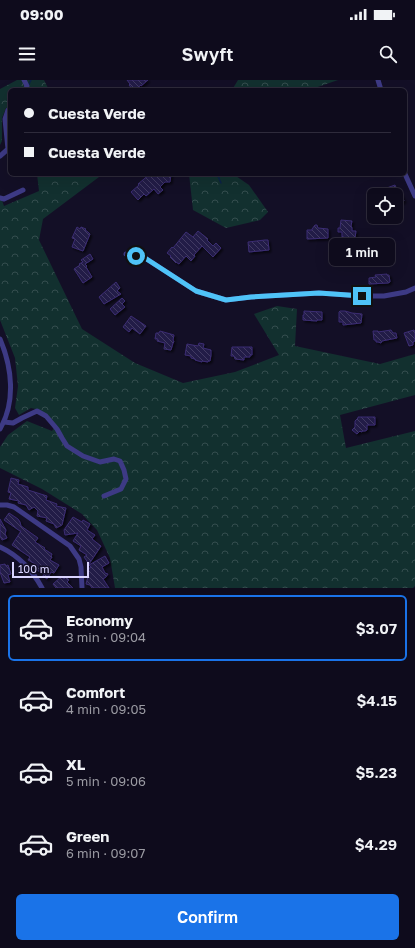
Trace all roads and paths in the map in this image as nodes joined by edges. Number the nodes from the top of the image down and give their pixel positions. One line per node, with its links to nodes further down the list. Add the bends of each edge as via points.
1 (8, 110): 2 (street, via 5,119)
2 (8, 142)
3 (8, 150): 4 (street)
4 (0, 156)
5 (406, 176): 7 (street)
6 (23, 190): 8 (street, via 4,199)
7 (415, 196)
8 (0, 198)
9 (126, 254): 10 (street, via 145,258 196,291 226,300 319,293 384,296)
10 (415, 288)
11 (0, 339): 12 (street, via 11,381 10,400)
12 (4, 422): 13 (street); 14 (street, via 13,423 37,411 58,428 67,446 83,456 100,462 114,459 120,461 126,479 121,489)
13 (0, 429)
14 (104, 496)
15 (0, 505): 18 (street, via 14,508 70,546 79,559)
16 (0, 547): 17 (street, via 13,554)
17 (42, 588)
18 (82, 588)

